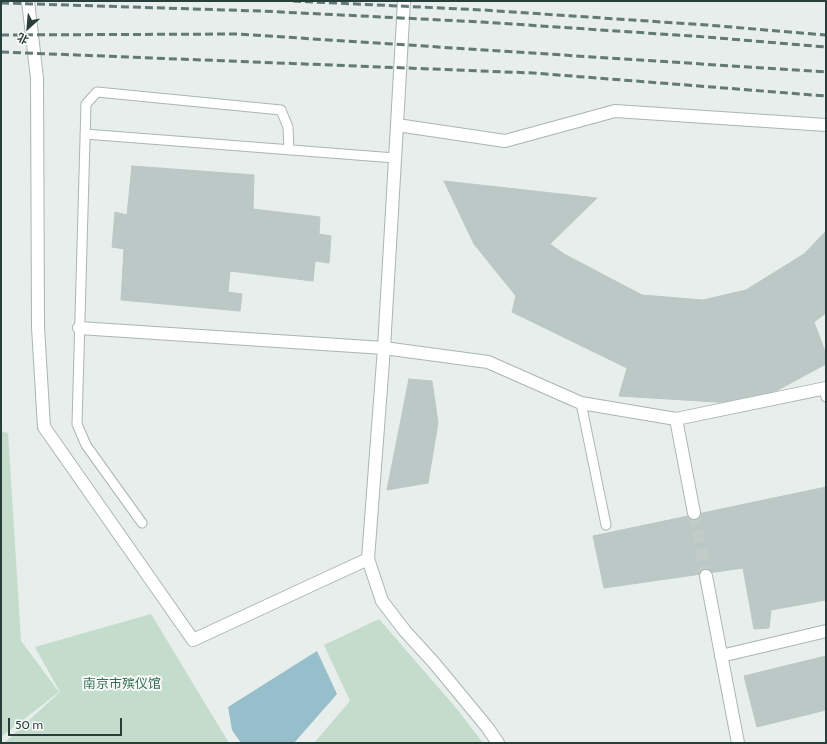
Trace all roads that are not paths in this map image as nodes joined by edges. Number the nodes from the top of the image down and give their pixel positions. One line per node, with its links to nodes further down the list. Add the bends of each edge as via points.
1 (28, 1): 16 (street, via 37,78 38,327 44,427 193,640)
2 (404, 1): 3 (street)
3 (397, 125): 4 (street, via 505,141 615,111); 7 (street)
4 (826, 125)
5 (85, 134): 6 (lane); 6 (lane, via 86,104 97,92 281,110 288,127); 8 (lane)
6 (289, 150): 7 (lane)
7 (395, 158): 9 (street)
8 (79, 328): 9 (street); 14 (lane, via 77,424 86,445)
9 (384, 348): 11 (street, via 488,362); 16 (street)
10 (825, 391): 12 (street)
11 (580, 403): 12 (street); 15 (lane)
12 (676, 419): 13 (street)
13 (694, 513)
14 (142, 523)
15 (606, 526)
16 (368, 559): 20 (street, via 382,601 488,727)
17 (706, 576): 19 (street)
18 (826, 631): 19 (street)
19 (721, 656): 21 (street)
20 (498, 743)
21 (738, 743)

